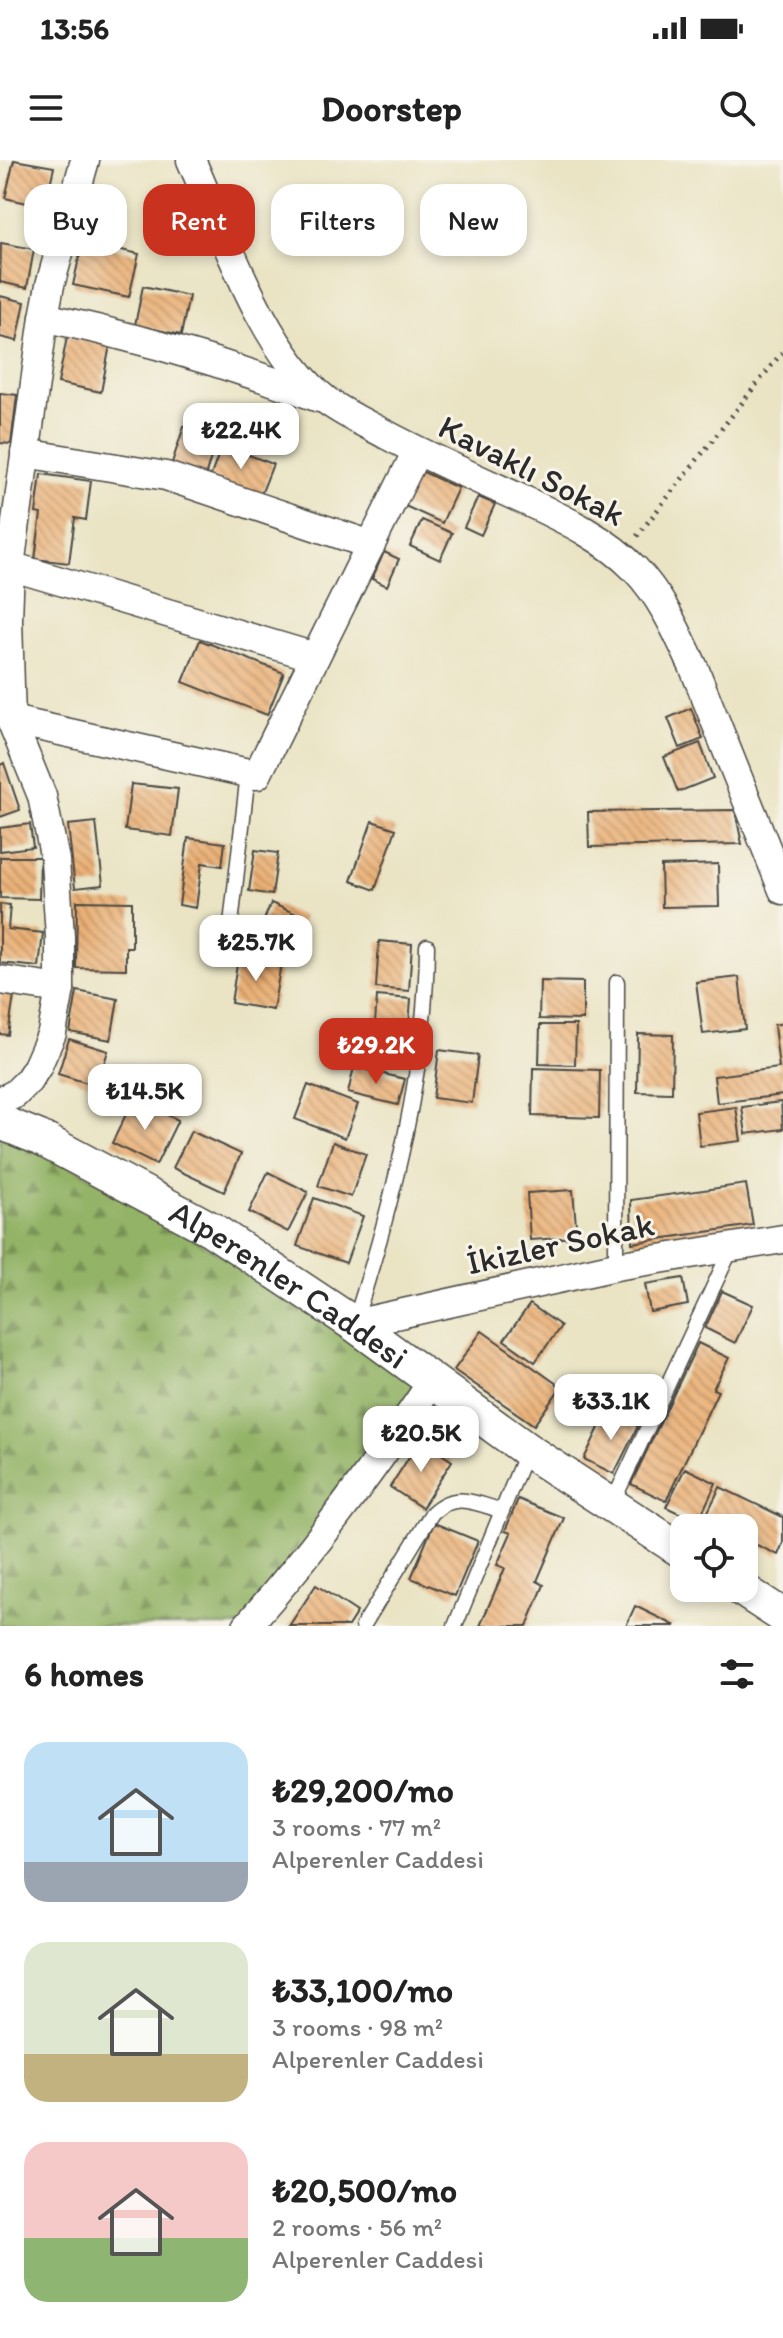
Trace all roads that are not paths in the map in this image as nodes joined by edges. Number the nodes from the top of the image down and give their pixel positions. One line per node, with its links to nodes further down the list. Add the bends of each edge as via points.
1 (85, 160): 3 (street)
2 (191, 160): 4 (street, Kavaklı Sokak, via 260,315 298,372)
3 (44, 317): 4 (street, via 118,333); 6 (street)
4 (327, 401): 5 (street, Kavaklı Sokak)
5 (417, 451): 7 (street); 12 (street, Kavaklı Sokak, via 570,523 621,556 648,584 679,635)
6 (25, 453): 7 (street, via 166,476); 8 (street)
7 (371, 545): 9 (street)
8 (10, 566): 9 (street); 10 (street)
9 (315, 657): 11 (street, via 257,775)
10 (11, 720): 11 (street); 17 (street, via 47,812 55,860)
11 (248, 773): 13 (lane)
12 (783, 890)
13 (230, 933)
14 (427, 946): 23 (lane, via 425,1010 409,1108 376,1254)
15 (0, 980): 17 (street)
16 (617, 982): 22 (lane)
17 (60, 989): 18 (street, via 52,1033 37,1067 15,1094)
18 (0, 1101)
19 (0, 1122): 23 (street, Alperenler Caddesi, via 197,1221)
20 (783, 1239): 21 (street, İkizler Sokak)
21 (732, 1247): 22 (street, İkizler Sokak); 26 (lane)
22 (616, 1266): 23 (street, İkizler Sokak)
23 (354, 1324): 24 (street, Alperenler Caddesi)
24 (432, 1382): 25 (street, Alperenler Caddesi); 31 (street, via 319,1542)
25 (527, 1450): 26 (street, Alperenler Caddesi); 27 (lane)
26 (612, 1505): 28 (street, Alperenler Caddesi)
27 (502, 1511): 32 (lane, via 470,1501 442,1503); 33 (lane)
28 (670, 1543)
29 (758, 1600): 30 (street)
30 (783, 1616)
31 (247, 1626)
32 (363, 1626)
33 (455, 1626)

